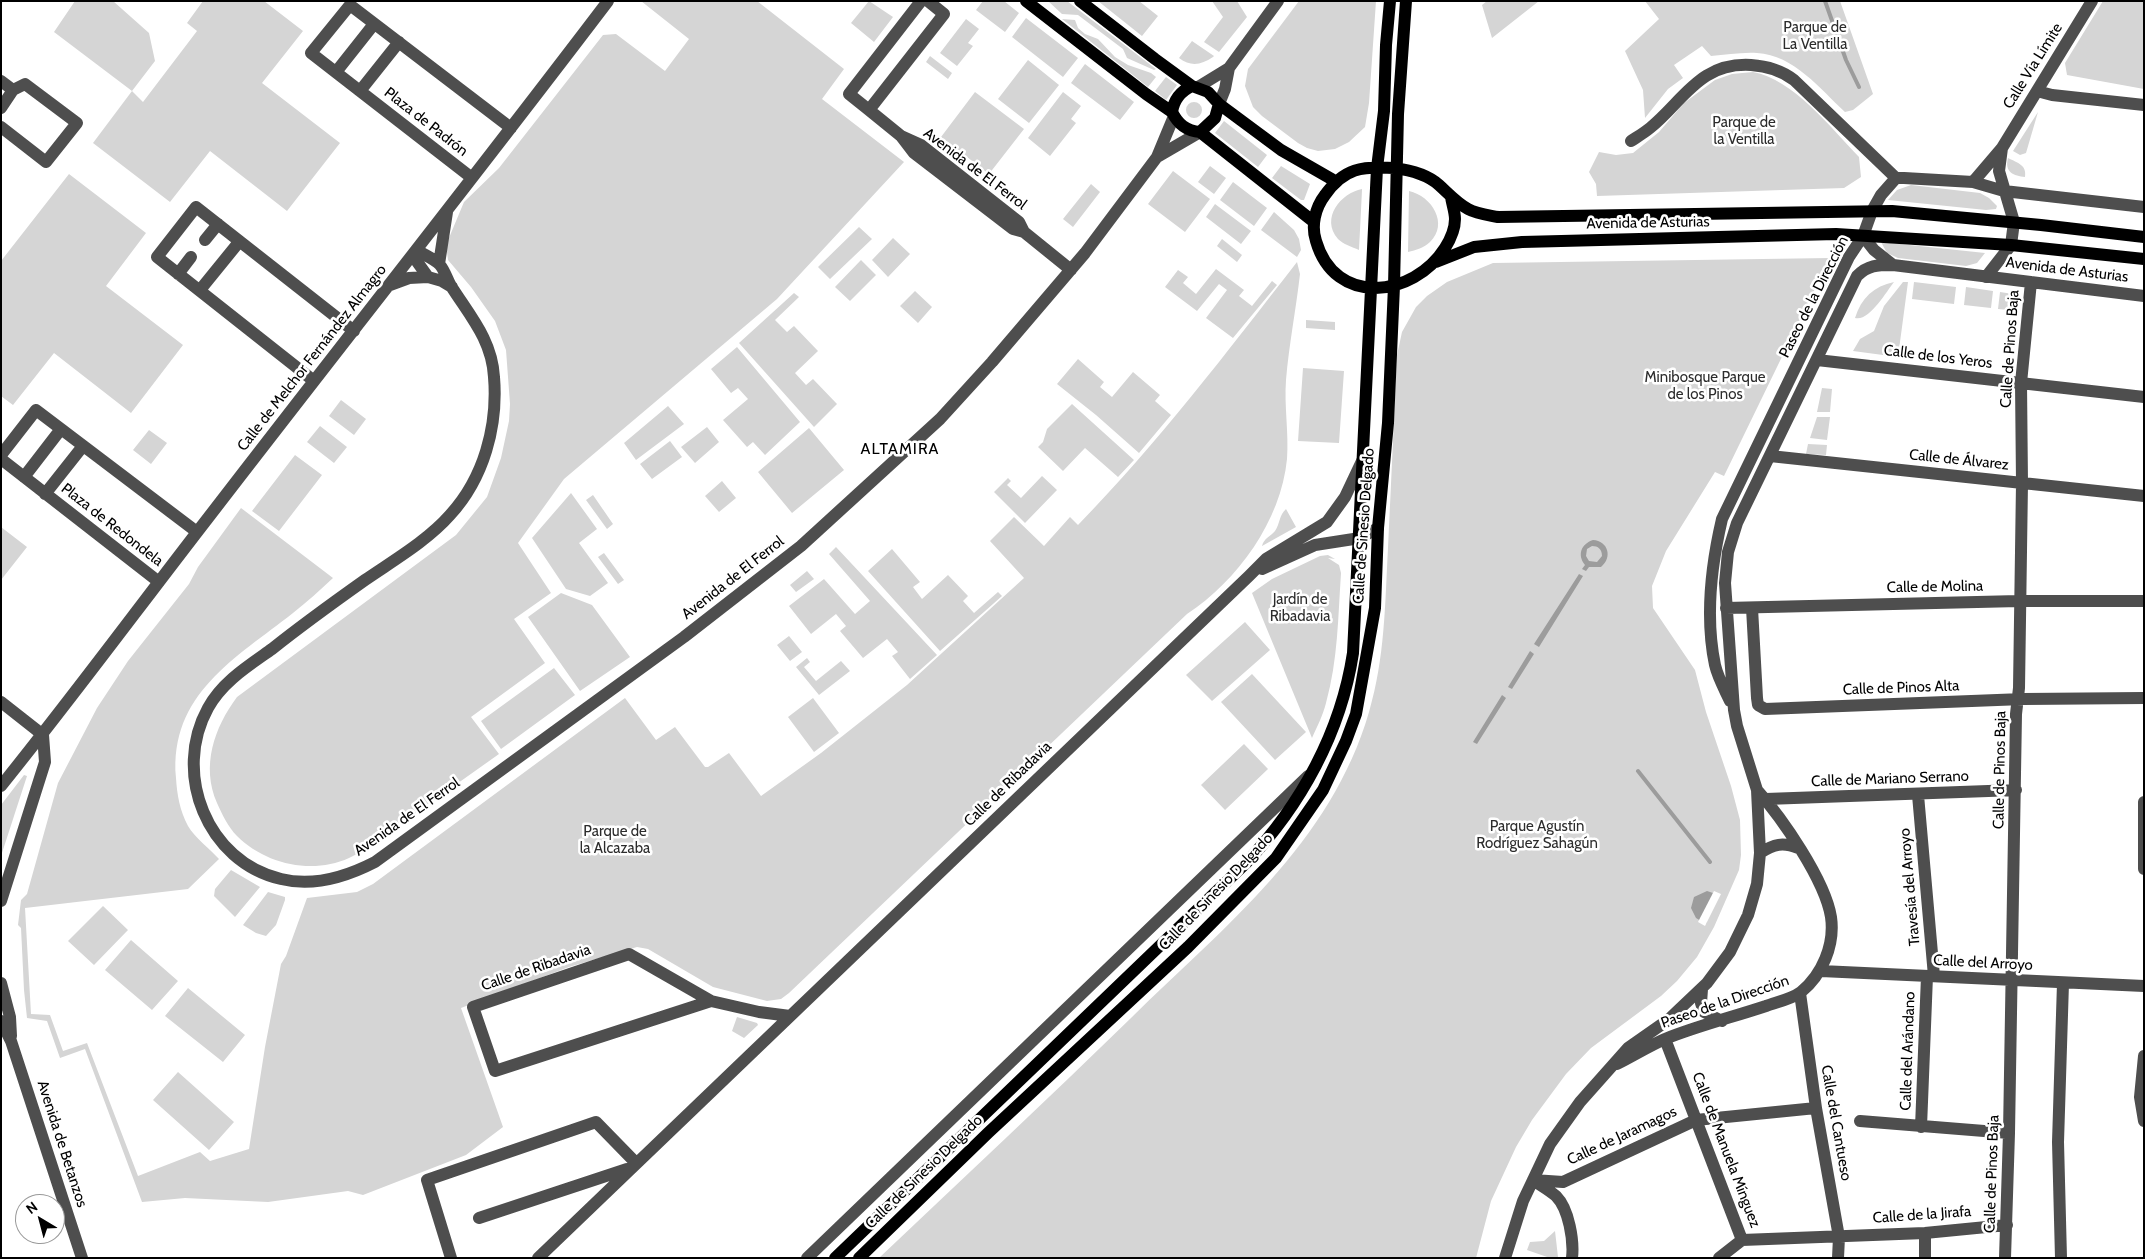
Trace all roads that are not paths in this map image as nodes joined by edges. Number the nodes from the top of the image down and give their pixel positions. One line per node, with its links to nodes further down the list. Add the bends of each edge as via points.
1 (608, 1): 25 (street, Calle de Melchor Fernández Almagro)
2 (921, 1): 22 (street, Avenida de El Ferrol, via 849,94)
3 (928, 1): 22 (street, via 944,14)
4 (1026, 1): 23 (main road)
5 (1080, 1): 15 (main road, via 1155,60)
6 (1278, 1): 12 (street)
7 (1390, 1): 30 (main road, Calle de Sinesio Delgado, via 1384,111)
8 (1406, 1): 31 (main road, Calle de Sinesio Delgado)
9 (2092, 1): 18 (street, Calle Vía Límite)
10 (374, 24): 11 (street, Plaza de Padrón); 13 (street); 13 (street, Plaza de Padrón, via 350,5 311,53)
11 (399, 42): 17 (street, Plaza de Padrón); 25 (street, Plaza de Padrón)
12 (1229, 68): 15 (street); 19 (street)
13 (336, 72): 17 (street, Plaza de Padrón)
14 (1, 80): 16 (street)
15 (1195, 86): 19 (main road, via 1208,92); 23 (main road, via 1178,95 1173,104)
16 (13, 90): 21 (street); 24 (street, via 25,84 78,123 46,162)
17 (360, 91): 32 (street, Plaza de Padrón)
18 (2037, 91): 20 (street); 28 (street, Calle Vía Límite)
19 (1219, 104): 26 (main road, via 1215,118); 34 (main road, via 1285,153)
20 (2144, 105)
21 (1, 108)
22 (869, 110): 55 (street, Avenida de El Ferrol, via 901,136 914,153)
23 (1173, 114): 26 (main road, via 1184,128); 29 (street, Avenida de El Ferrol)
24 (1, 127)
25 (511, 128): 32 (street, Calle de Melchor Fernández Almagro)
26 (1200, 132): 29 (street, Avenida de El Ferrol); 41 (main road)
27 (1630, 141): 33 (street, via 1650,127 1693,84 1720,68 1740,64 1762,66 1779,70 1794,80)
28 (2002, 148): 35 (street, Calle Vía Límite); 36 (street, Calle Vía Límite, via 2000,171)
29 (1157, 157): 55 (street, Avenida de El Ferrol)
30 (1377, 168): 31 (main road); 34 (main road, via 1360,169); 63 (main road, Calle de Sinesio Delgado)
31 (1396, 168): 37 (main road, via 1426,177); 61 (main road, Calle de Sinesio Delgado)
32 (472, 178): 39 (street, Calle de Melchor Fernández Almagro)
33 (1896, 178): 35 (street); 40 (street)
34 (1335, 181): 41 (main road, via 1320,202)
35 (1973, 182): 36 (street)
36 (2004, 191): 38 (street); 42 (street, Avenida de Asturias)
37 (1451, 197): 40 (main road, Avenida de Asturias, via 1476,212 1519,218); 52 (main road, via 1455,220 1449,242)
38 (2144, 207)
39 (448, 208): 49 (street, Calle de Melchor Fernández Almagro); 53 (street)
40 (1872, 210): 42 (main road, Avenida de Asturias); 44 (street)
41 (1314, 222): 63 (main road, via 1317,245 1329,268 1348,282)
42 (2014, 222): 45 (main road, Avenida de Asturias); 48 (street, Avenida de Asturias)
43 (218, 224): 46 (street); 47 (street); 56 (street, via 196,207 157,257)
44 (1863, 236): 48 (main road, Avenida de Asturias); 52 (main road, Avenida de Asturias, via 1522,242 1474,247); 54 (street); 93 (street, Paseo de la Dirección, via 1849,257 1722,519 1711,578 1712,636 1715,666)
45 (2144, 237)
46 (204, 240)
47 (239, 242): 64 (street); 66 (street)
48 (2012, 245): 51 (main road, Avenida de Asturias); 58 (street, Avenida de Asturias)
49 (415, 253): 53 (street, Avenida de El Ferrol); 57 (street); 60 (street, Calle de Melchor Fernández Almagro)
50 (191, 257): 56 (street)
51 (2144, 259)
52 (1436, 262): 61 (main road, via 1410,281)
53 (439, 264): 62 (street, Avenida de El Ferrol)
54 (1893, 265): 58 (street, Avenida de Asturias); 67 (street, Paseo de la Dirección, via 1874,265 1857,276)
55 (1071, 270): 62 (street, Avenida de El Ferrol, via 940,419 808,540 684,637 375,862 359,871 333,878 298,882 281,879 242,861 220,842 200,808 193,774 198,731 208,707 227,682 425,537 450,516 475,480 492,427 494,371 486,342)
56 (178, 274): 64 (street)
57 (428, 276): 60 (street); 62 (street)
58 (1986, 277): 59 (street, Avenida de Asturias)
59 (2031, 282): 65 (street, Avenida de Asturias); 69 (street, Calle de Pinos Baja)
60 (390, 285): 66 (street, Calle de Melchor Fernández Almagro)
61 (1394, 286): 63 (main road); 81 (main road, Calle de Sinesio Delgado, via 1388,423)
62 (452, 287)
63 (1371, 289): 74 (main road, Calle de Sinesio Delgado)
64 (200, 290): 68 (street)
65 (2144, 296)
66 (354, 331): 68 (street, Calle de Melchor Fernández Almagro)
67 (1817, 360): 69 (street, Calle de los Yeros); 75 (street, Paseo de la Dirección)
68 (314, 381): 82 (street, Calle de Melchor Fernández Almagro)
69 (2021, 383): 70 (street, Calle de los Yeros); 78 (street, Calle de Pinos Baja)
70 (2144, 397)
71 (61, 429): 72 (street); 73 (street, via 36,410); 77 (street)
72 (83, 446): 79 (street, Plaza de Redondela); 82 (street)
73 (1, 455)
74 (1363, 456): 83 (main road, Calle de Sinesio Delgado); 84 (street, Calle de Ribadavia, via 1345,497 1326,522 1266,559)
75 (1770, 456): 78 (street, Calle de Álvarez); 88 (street, Paseo de la Dirección, via 1737,523 1728,552)
76 (1, 459): 77 (street, Plaza de Redondela)
77 (24, 478): 79 (street, Plaza de Redondela)
78 (2022, 483): 80 (street, Calle de Álvarez); 86 (street, Calle de Pinos Baja)
79 (45, 494): 85 (street, Plaza de Redondela)
80 (2144, 496)
81 (1378, 528): 83 (street, Calle de Ribadavia); 139 (main road, Calle de Sinesio Delgado, via 1375,608 1356,714 1331,773 1300,826 1276,858 1188,947)
82 (197, 532): 85 (street, Calle de Melchor Fernández Almagro)
83 (1360, 538): 84 (street, Calle de Ribadavia, via 1315,545); 95 (main road, Calle de Sinesio Delgado, via 1351,668)
84 (1248, 576): 114 (street, Calle de Ribadavia)
85 (159, 582): 94 (street, Calle de Melchor Fernández Almagro)
86 (2019, 601): 87 (street, Calle de Molina); 89 (street, Calle de Molina); 91 (street, Calle de Pinos Baja)
87 (2144, 601)
88 (1726, 608): 89 (street, Calle de Molina); 93 (street, Paseo de la Dirección)
89 (1752, 608): 91 (street, Calle de Pinos Alta, via 1757,698 1758,705 1765,709)
90 (2144, 698): 91 (street, Calle de Pinos Alta)
91 (2017, 699): 97 (street, Calle de Pinos Baja)
92 (1, 702): 94 (street)
93 (1734, 710): 98 (street, Paseo de la Dirección)
94 (43, 735): 96 (street, Calle de Melchor Fernández Almagro); 104 (street, via 45,762)
95 (1314, 771): 137 (street, Calle de Sinesio Delgado); 138 (main road, Calle de Sinesio Delgado, via 1279,825 1246,863)
96 (1, 786)
97 (2016, 790): 99 (street, Calle de Mariano Serrano); 107 (street, Calle de Pinos Baja)
98 (1762, 794): 99 (street, Calle de Mariano Serrano); 101 (street, Paseo de la Dirección); 102 (street, Paseo de la Dirección)
99 (1918, 795): 106 (street, Travesía del Arroyo)
100 (2144, 802): 103 (street)
101 (1798, 848): 102 (street, via 1777,844); 105 (street, Paseo de la Dirección, via 1828,905 1831,920 1831,937)
102 (1760, 853): 111 (street, Paseo de la Dirección, via 1757,884 1748,915 1730,952)
103 (2144, 868)
104 (1, 901)
105 (1821, 971): 106 (street, Calle del Arroyo); 112 (street, Paseo de la Dirección)
106 (1930, 976): 107 (street, Calle del Arroyo); 125 (street, Calle del Arándano)
107 (2012, 981): 109 (street, Calle del Arroyo); 126 (street, Calle de Pinos Baja)
108 (1, 983): 118 (street, Avenida de Betanzos, via 10,1016)
109 (2063, 983): 110 (street, Calle del Arroyo); 146 (street, via 2058,1142)
110 (2144, 986)
111 (1702, 989): 116 (street, via 1704,1012); 120 (street, Paseo de la Dirección, via 1668,1020 1628,1048)
112 (1800, 993): 116 (street, Paseo de la Dirección); 121 (street, Calle del Cantueso)
113 (712, 1001): 113 (street, Calle de Ribadavia, via 495,1071 473,1006 629,954); 114 (street, Calle de Ribadavia)
114 (790, 1016): 127 (street, Calle de Ribadavia)
115 (1, 1021): 118 (street, Avenida de Betanzos)
116 (1722, 1021): 117 (street, Paseo de la Dirección)
117 (1665, 1039): 120 (street, Paseo de la Dirección); 122 (street, Calle de Manuela Mínguez)
118 (11, 1041): 134 (street, Avenida de Betanzos)
119 (2144, 1056): 124 (street, via 2140,1097)
120 (1613, 1066): 128 (street, Paseo de la Dirección, via 1580,1102 1550,1144)
121 (1816, 1108): 122 (street, Calle de Jaramagos); 132 (street, Calle del Cantueso)
122 (1696, 1120): 128 (street, Calle de Jaramagos, via 1563,1182); 133 (street, Calle de Manuela Mínguez)
123 (1860, 1121): 125 (street)
124 (2144, 1121)
125 (1921, 1127): 126 (street)
126 (2009, 1134): 130 (street, Calle de Pinos Baja)
127 (634, 1166): 129 (street, Calle de Ribadavia); 135 (street, via 596,1122 427,1180); 136 (street, Calle de Ribadavia)
128 (1532, 1180): 140 (street, Paseo de la Dirección); 141 (street, via 1557,1197 1562,1205 1570,1225)
129 (479, 1218)
130 (2006, 1225): 131 (street, Calle de la Jirafa); 145 (street, Calle de Pinos Baja)
131 (1924, 1233): 132 (street, Calle de la Jirafa); 144 (street)
132 (1839, 1237): 133 (street, Calle de Manuela Mínguez); 143 (street, Calle del Cantueso)
133 (1742, 1240): 142 (street)
134 (82, 1258)
135 (451, 1258)
136 (538, 1258)
137 (807, 1258)
138 (835, 1258)
139 (858, 1258)
140 (1505, 1258)
141 (1572, 1258)
142 (1719, 1258)
143 (1838, 1258)
144 (1925, 1258)
145 (2005, 1258)
146 (2061, 1258)

